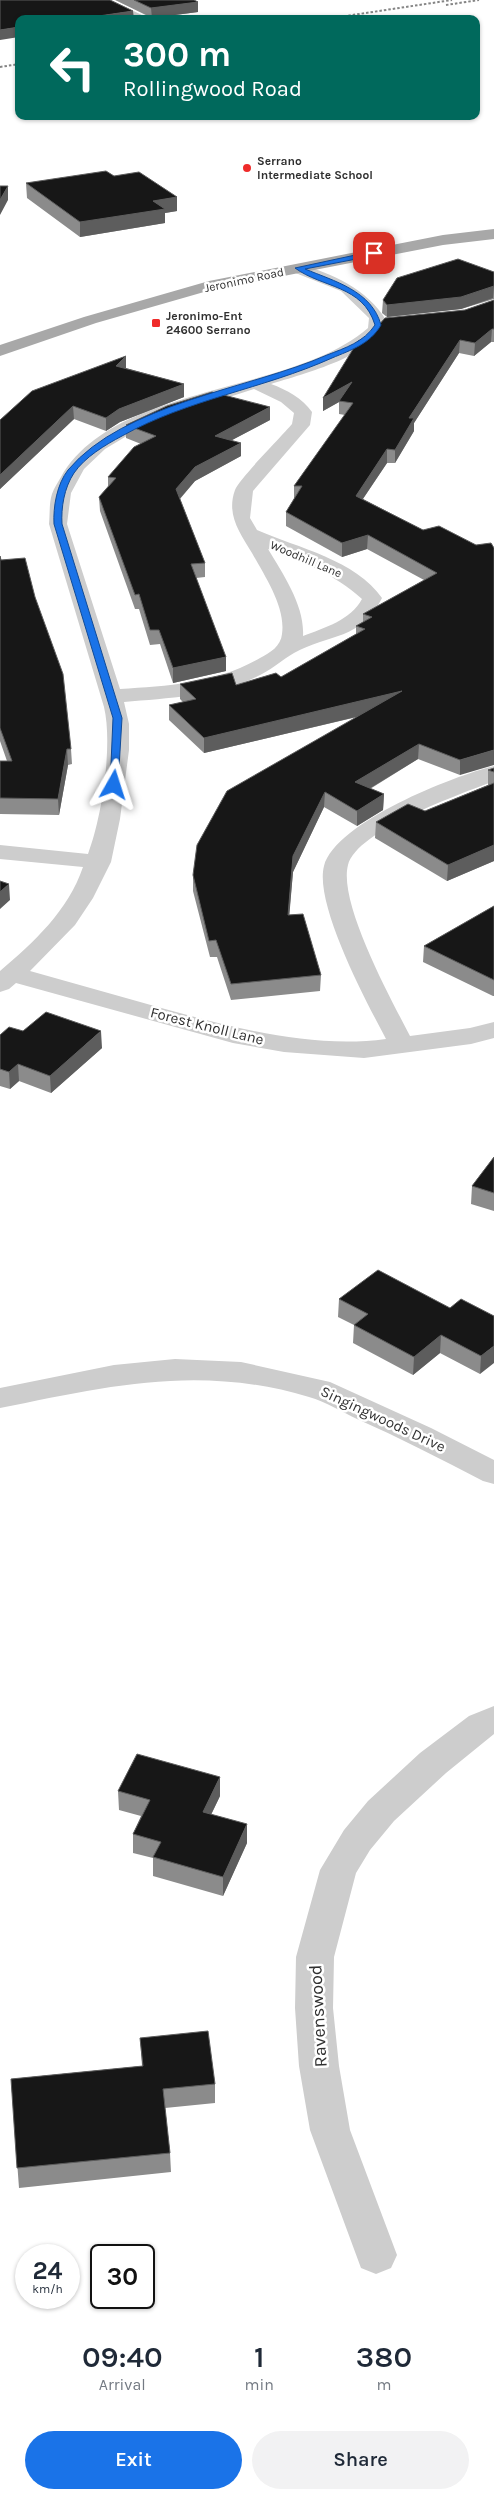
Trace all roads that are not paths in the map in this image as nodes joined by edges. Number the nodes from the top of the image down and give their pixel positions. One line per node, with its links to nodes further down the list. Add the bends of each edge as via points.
1 (71, 0): 3 (street)
2 (78, 0): 4 (street, via 109,2)
3 (96, 14)
4 (136, 15)
5 (494, 234): 6 (main road, Jeronimo Road, via 443,240)
6 (298, 268): 7 (main road, Jeronimo Road, via 209,286 151,302); 8 (street, via 347,288 378,320 388,324 337,355)
7 (0, 352)
8 (255, 383): 9 (street, Woodhill Lane, via 281,393 303,412 301,425 244,490 241,518); 11 (street, via 181,405 118,434 84,458 71,472 63,489 57,511 58,524)
9 (250, 534): 10 (street, Woodhill Lane, via 291,612 292,641); 10 (street, Woodhill Lane, via 343,574 358,583 372,598 370,608 351,622)
10 (286, 649): 11 (street, Woodhill Lane, via 261,668 224,683 172,692)
11 (112, 696): 14 (street, via 117,718 116,770)
12 (494, 773): 17 (street, via 386,818 343,852 335,866 343,912 368,980)
13 (0, 852): 14 (street)
14 (99, 862): 15 (street, via 68,920)
15 (6, 979): 17 (street, Forest Knoll Lane, via 242,1038 364,1050)
16 (494, 1030): 17 (street, Forest Knoll Lane)
17 (402, 1046)
18 (0, 1398): 19 (street, Singingwoods Drive, via 114,1375 175,1369 241,1372 319,1389)
19 (494, 1473)
20 (494, 1719): 21 (street, Ravenswood, via 481,1725 433,1763 380,1811 357,1840 338,1870 315,1957 314,2008 319,2066 330,2130)
21 (376, 2255)

